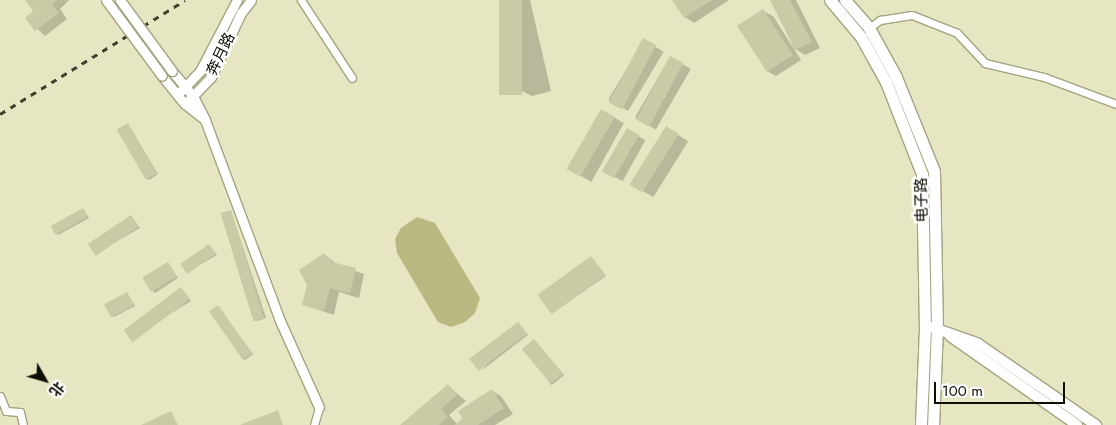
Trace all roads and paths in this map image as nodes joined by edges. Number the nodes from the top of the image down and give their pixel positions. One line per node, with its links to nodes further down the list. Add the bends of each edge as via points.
1 (106, 0): 11 (street, bridge)
2 (120, 0): 10 (street, bridge)
3 (237, 0): 10 (street, via 200,71)
4 (251, 0): 12 (street, 奔月路, via 241,13 211,77)
5 (301, 0): 9 (street)
6 (830, 0): 16 (main road, 电子路, via 861,37 886,82 922,174)
7 (845, 0): 8 (main road, 电子路)
8 (869, 28): 14 (street, via 880,20 912,15 957,32 986,62 1044,77); 16 (main road, 电子路, via 896,77 934,171)
9 (352, 78)
10 (186, 87): 11 (street); 12 (street)
11 (178, 94): 13 (street)
12 (193, 96): 13 (street, 奔月路); 15 (street)
13 (185, 104): 15 (street)
14 (1116, 104)
15 (205, 120): 18 (street, via 281,324)
16 (931, 327): 21 (main road, 电子路); 22 (main road, 电子路); 23 (main road); 24 (main road, via 977,343)
17 (0, 396): 19 (street, via 6,411 20,412)
18 (319, 407): 20 (street)
19 (23, 425)
20 (314, 425)
21 (921, 425)
22 (933, 425)
23 (1077, 425)
24 (1096, 425)

